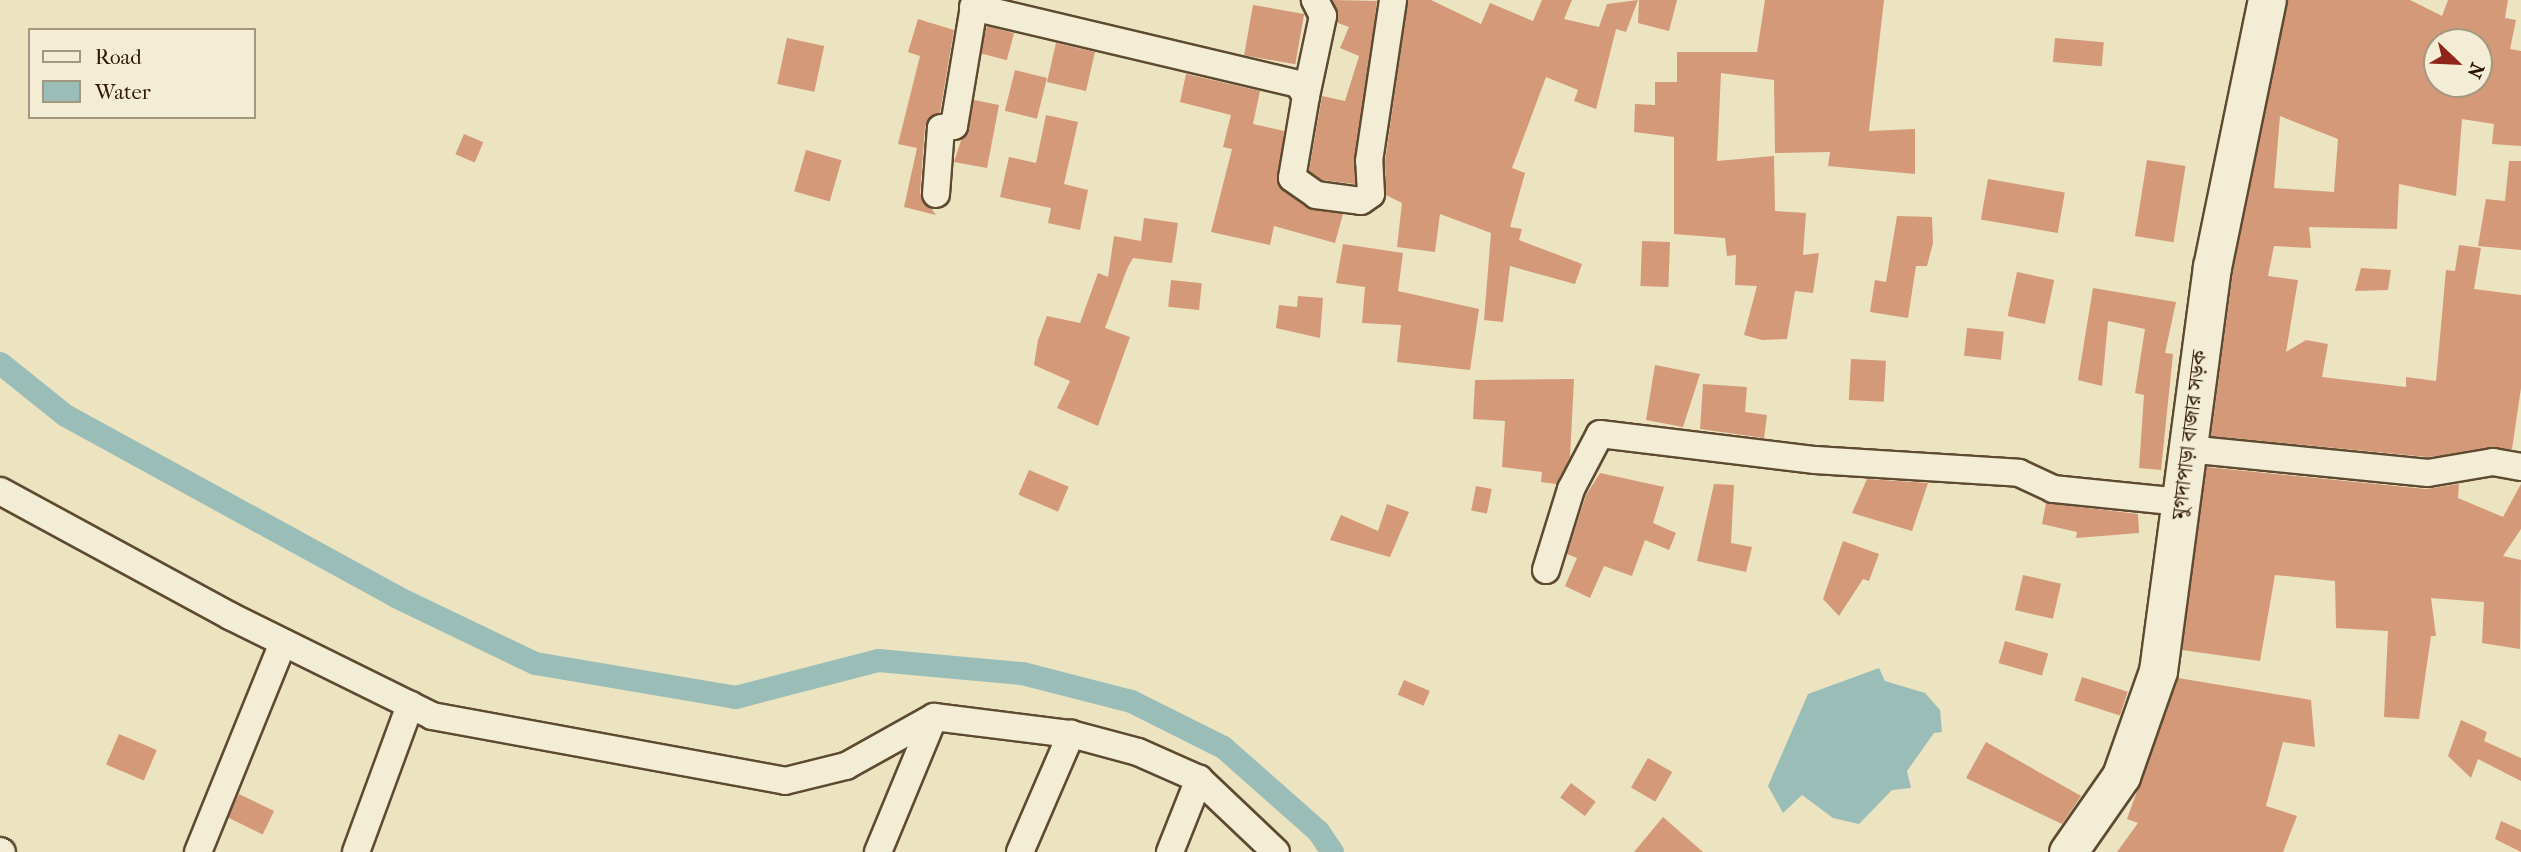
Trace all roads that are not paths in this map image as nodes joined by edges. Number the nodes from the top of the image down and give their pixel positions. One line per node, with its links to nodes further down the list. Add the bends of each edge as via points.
1 (1315, 0): 5 (street, via 1323,16)
2 (1393, 0): 5 (street, via 1368,161 1371,194 1360,201 1316,195 1292,178)
3 (2267, 0): 7 (street, মুগদাপাড়া বাজার সড়ক, via 2216,240)
4 (974, 4): 5 (street, via 1298,84); 6 (street, via 954,126 941,128)
5 (1306, 96)
6 (936, 194)
7 (2187, 449): 8 (street, via 2428,473 2493,462); 10 (street, মুগদাপাড়া বাজার সড়ক)
8 (2521, 467)
9 (0, 491): 12 (street)
10 (2180, 502): 11 (street, via 2053,489 2009,472 1815,460 1600,434 1571,489); 23 (street, মুগদাপাড়া বাজার সড়ক, via 2158,671 2121,776)
11 (1546, 570)
12 (283, 643): 13 (street); 17 (street)
13 (410, 705): 14 (street, via 432,716 565,743 785,781 846,766); 18 (street)
14 (934, 717): 15 (street); 19 (street)
15 (1071, 734): 16 (street); 20 (street)
16 (1199, 779): 21 (street); 22 (street)
17 (198, 852)
18 (356, 852)
19 (878, 852)
20 (1020, 852)
21 (1170, 852)
22 (1276, 852)
23 (2068, 852)

